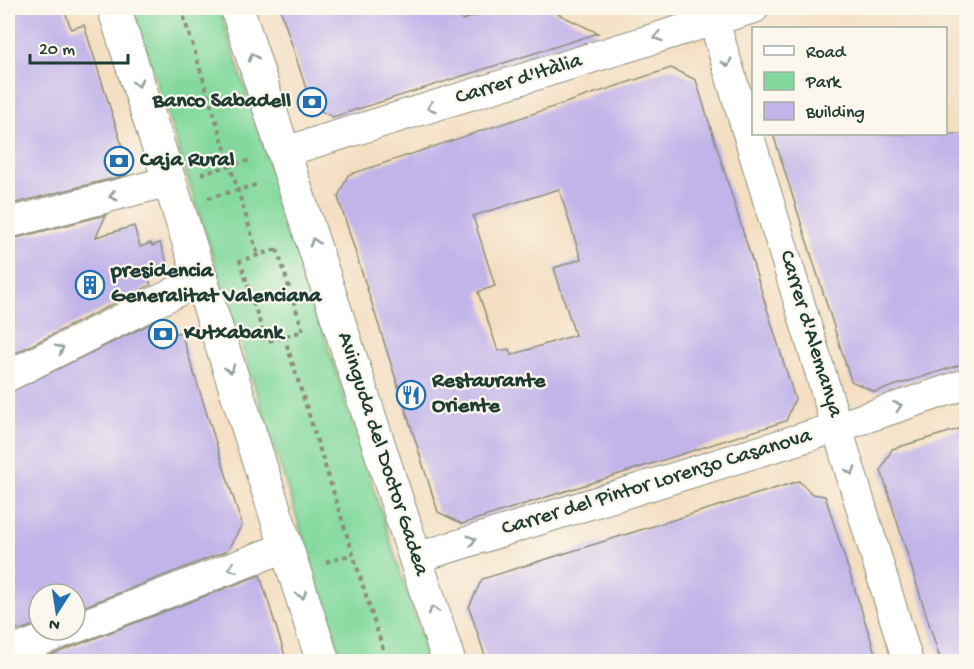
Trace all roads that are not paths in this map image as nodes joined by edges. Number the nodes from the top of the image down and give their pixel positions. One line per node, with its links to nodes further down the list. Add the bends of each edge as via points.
1 (114, 8): 6 (street, one-way to 6)
2 (237, 8): 5 (street, Avinguda del Doctor Gadea, one-way to 2)
3 (753, 8): 4 (street, Carrer d'Itàlia)
4 (712, 14): 5 (street, Carrer d'Itàlia, one-way to 5); 11 (street, Carrer d'Alemanya, one-way to 11)
5 (284, 152): 13 (street, Avinguda del Doctor Gadea, one-way to 5)
6 (170, 181): 7 (street, one-way to 7); 8 (street)
7 (8, 223)
8 (202, 279): 9 (street, one-way to 8); 12 (street, one-way to 12)
9 (8, 376)
10 (966, 384): 11 (street, Carrer del Pintor Lorenzo Casanova, one-way to 10)
11 (838, 427): 13 (street, Carrer del Pintor Lorenzo Casanova, one-way to 11); 19 (street, Carrer d'Alemanya, one-way to 19)
12 (286, 547): 14 (street, one-way to 14); 17 (street, one-way to 17)
13 (416, 558): 18 (street, Avinguda del Doctor Gadea, one-way to 13)
14 (87, 623)
15 (37, 642): 16 (street)
16 (8, 653)
17 (323, 662)
18 (449, 662)
19 (908, 662)

